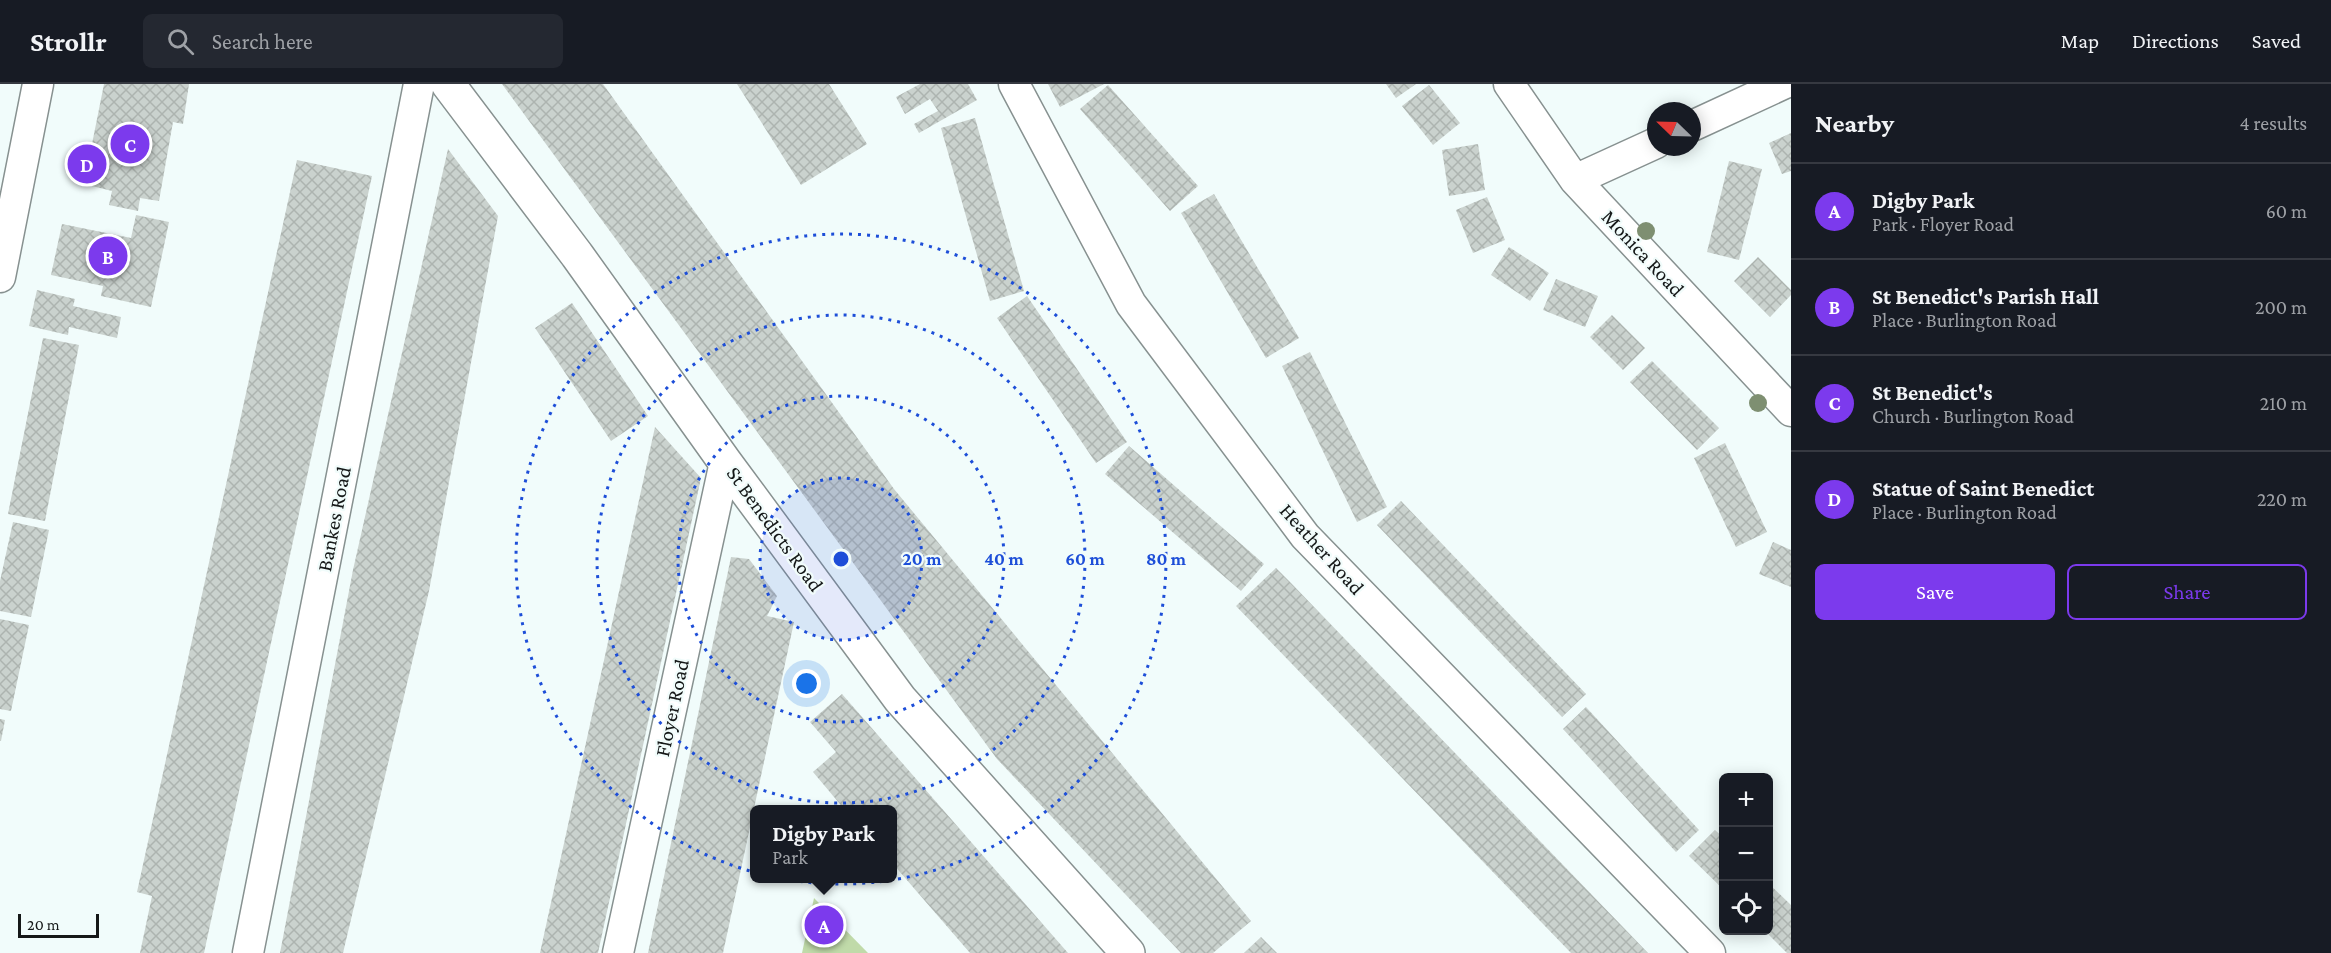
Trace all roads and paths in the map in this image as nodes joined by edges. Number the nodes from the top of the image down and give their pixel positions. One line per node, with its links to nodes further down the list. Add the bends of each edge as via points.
1 (38, 84): 10 (street)
2 (419, 84): 13 (street, Bankes Road)
3 (448, 84): 12 (street, St Benedicts Road)
4 (1014, 84): 16 (street, Heather Road, via 1131,304 1305,536)
5 (1509, 84): 9 (street, Monica Road)
6 (1783, 84): 7 (street)
7 (1701, 122)
8 (1647, 147): 9 (street)
9 (1575, 180): 11 (street, Monica Road)
10 (0, 277)
11 (1791, 411)
12 (725, 462): 14 (street, Floyer Road); 15 (street, St Benedicts Road, via 900,699)
13 (248, 953)
14 (618, 953)
15 (1128, 953)
16 (1710, 953)

